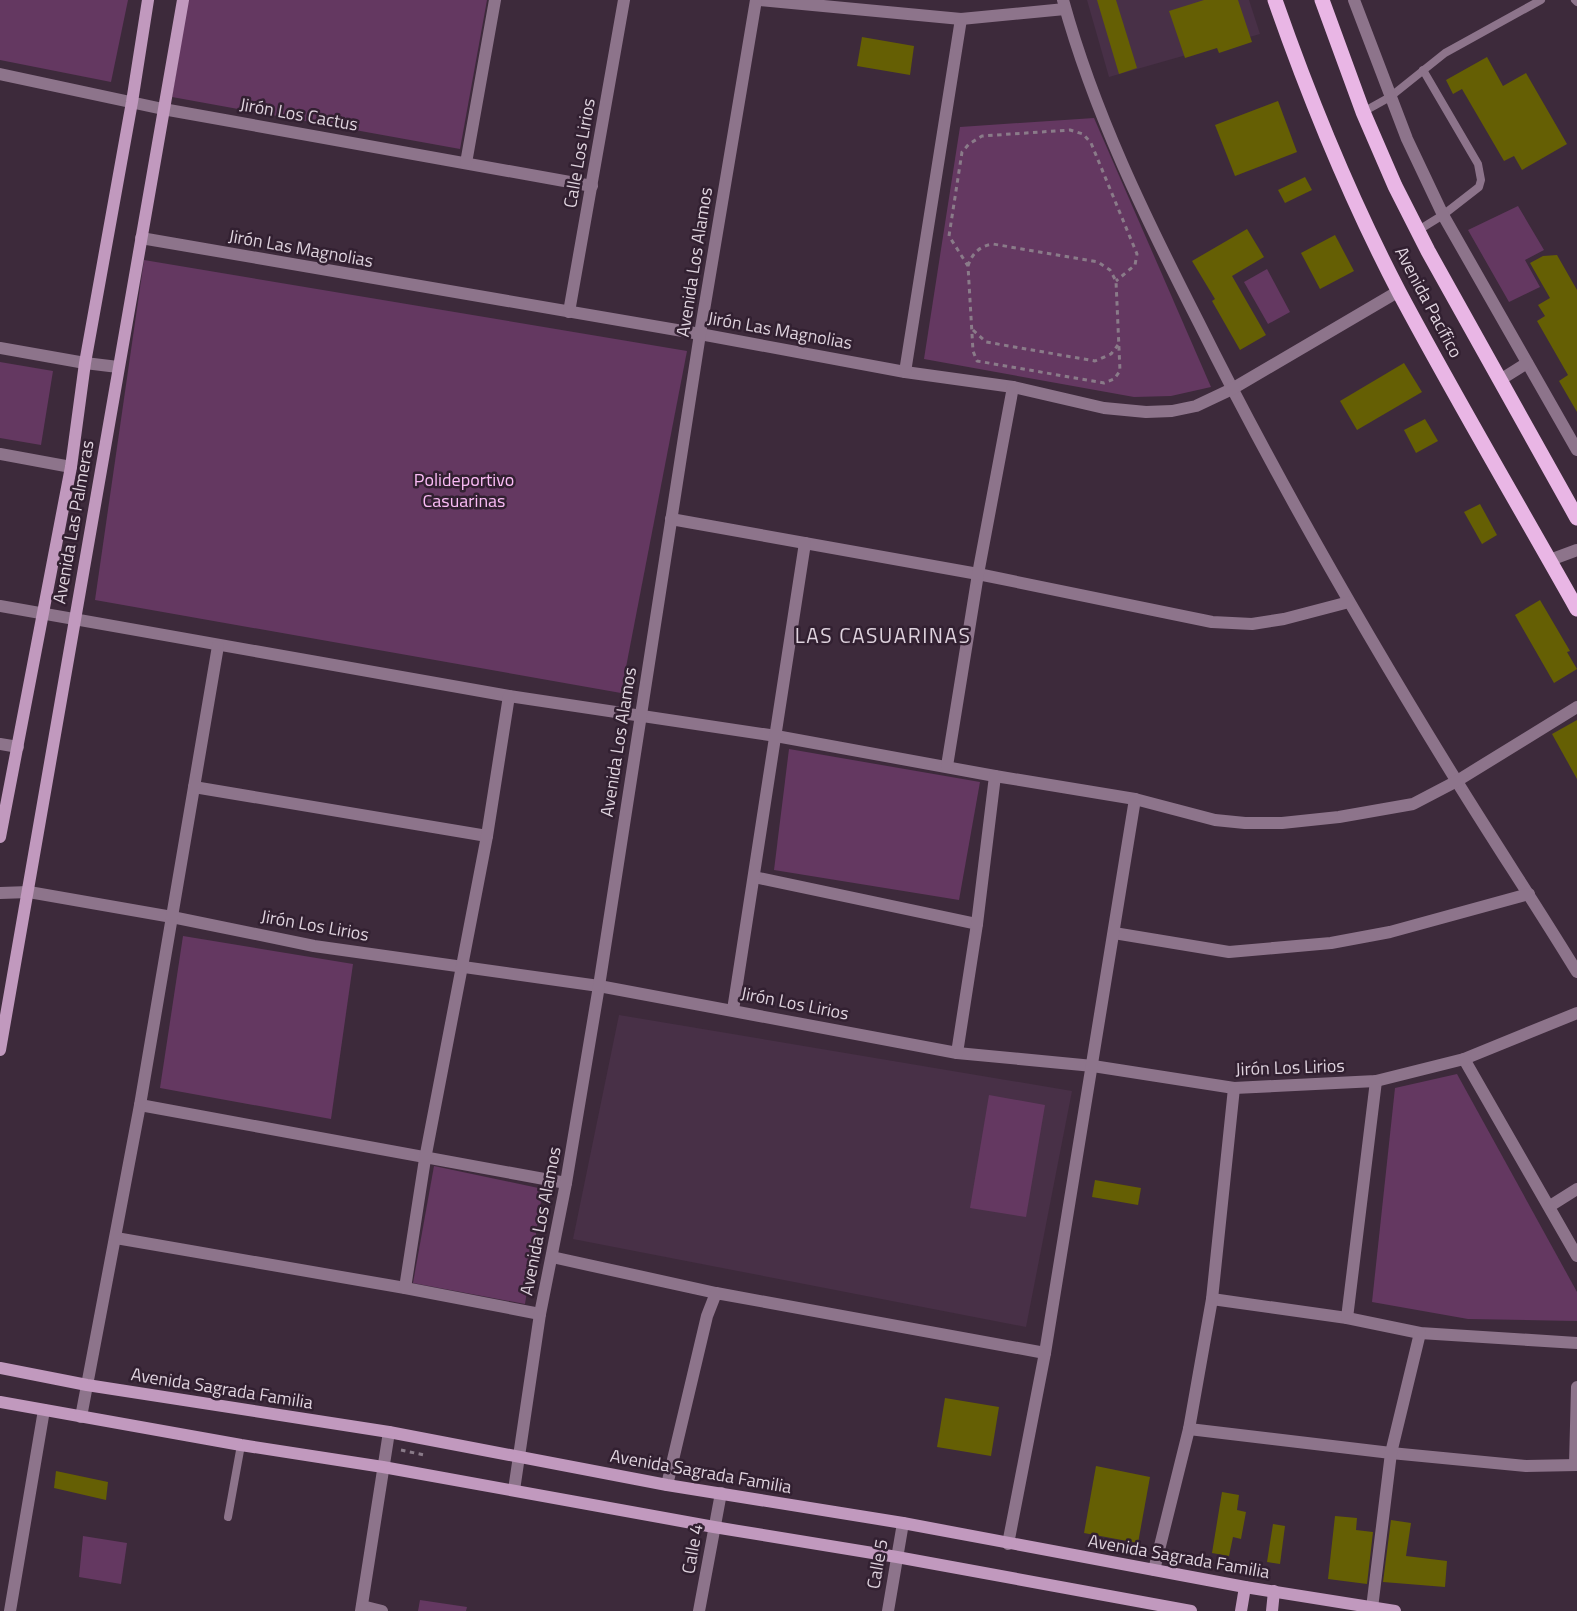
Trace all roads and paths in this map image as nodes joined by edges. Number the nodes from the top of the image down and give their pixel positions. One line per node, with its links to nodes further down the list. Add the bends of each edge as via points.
1 (148, 0): 15 (main road, Avenida Las Palmeras)
2 (183, 0): 16 (main road, Avenida Las Palmeras)
3 (495, 0): 18 (street)
4 (624, 0): 19 (street, Calle Los Lirios)
5 (758, 0): 11 (street); 28 (street, Avenida Los Alamos)
6 (1275, 0): 25 (main road, Avenida Pacífico, via 1304,82 1347,183)
7 (1322, 0): 17 (main road, Avenida Pacífico)
8 (1354, 0): 14 (street)
9 (1541, 0): 12 (lane, via 1445,53)
10 (1064, 4): 11 (street); 41 (street, via 1098,109 1139,204)
11 (961, 19): 38 (street)
12 (1423, 70): 14 (lane); 20 (lane, via 1480,172 1479,187)
13 (0, 74): 15 (street, Jirón Los Cactus)
14 (1390, 97): 17 (lane); 20 (street)
15 (132, 102): 16 (street, Jirón Los Cactus); 35 (main road, Avenida Las Palmeras)
16 (164, 109): 18 (street, Jirón Los Cactus); 22 (main road, Avenida Las Palmeras)
17 (1363, 112): 21 (main road, Avenida Pacífico)
18 (466, 162): 19 (street, Jirón Los Cactus)
19 (592, 186): 26 (street, Calle Los Lirios)
20 (1443, 215): 21 (lane); 36 (street)
21 (1417, 231): 39 (main road, Avenida Pacífico)
22 (141, 238): 26 (street, Jirón Las Magnolias); 37 (main road, Avenida Las Palmeras)
23 (968, 266): 24 (path, via 974,253 993,244 1098,262 1110,270); 24 (path, via 949,232 965,148 982,136 1076,131 1091,142 1137,254 1136,265); 27 (path)
24 (1116, 282): 31 (path)
25 (1399, 291): 41 (street, Jirón Las Magnolias); 49 (main road, Avenida Pacífico)
26 (569, 312): 28 (street, Jirón Las Magnolias)
27 (972, 328): 29 (path); 30 (path)
28 (700, 334): 38 (street, Jirón Las Magnolias); 46 (street, Avenida Los Alamos)
29 (982, 340): 30 (path); 33 (path, via 1095,361)
30 (972, 343): 34 (path, via 974,356 980,362 1104,383 1120,371)
31 (1118, 343): 33 (path); 34 (path)
32 (0, 348): 35 (street)
33 (1111, 354): 34 (path)
34 (1119, 357)
35 (85, 363): 37 (street); 44 (main road, Avenida Las Palmeras)
36 (1527, 363): 39 (street); 42 (street)
37 (118, 366): 55 (main road, Avenida Las Palmeras)
38 (905, 372): 40 (street, Jirón Las Magnolias)
39 (1500, 380): 45 (main road, Avenida Pacífico)
40 (1013, 387): 41 (street, Jirón Las Magnolias, via 1104,408 1146,412 1196,406); 50 (street)
41 (1232, 389): 51 (street)
42 (1577, 450)
43 (0, 454): 44 (street)
44 (70, 467): 54 (main road, Avenida Las Palmeras)
45 (1577, 518)
46 (671, 519): 47 (street); 59 (street, Avenida Los Alamos)
47 (805, 543): 50 (street); 60 (street)
48 (1577, 550): 49 (street)
49 (1550, 560): 53 (main road, Avenida Pacífico)
50 (978, 574): 51 (street, via 1212,622 1252,624); 63 (street)
51 (1349, 602): 65 (street)
52 (0, 606): 54 (street)
53 (1577, 609)
54 (43, 614): 55 (street); 62 (main road, Avenida Las Palmeras)
55 (74, 620): 56 (street); 71 (main road, Avenida Las Palmeras)
56 (218, 646): 57 (street); 66 (street)
57 (508, 696): 59 (street); 68 (street)
58 (1577, 707): 65 (street)
59 (641, 715): 60 (street); 79 (street, Avenida Los Alamos)
60 (776, 736): 63 (street); 70 (street)
61 (0, 744): 62 (street)
62 (18, 747): 69 (main road, Avenida Las Palmeras)
63 (947, 766): 64 (street)
64 (995, 776): 67 (street); 75 (street)
65 (1457, 781): 67 (street, via 1413,804 1282,823 1215,820); 73 (street)
66 (194, 787): 68 (street); 74 (street)
67 (1135, 798): 76 (street)
68 (487, 836): 77 (street)
69 (0, 837)
70 (754, 877): 75 (street); 80 (street)
71 (29, 892): 72 (street, Jirón Los Lirios); 74 (street, Jirón Los Lirios); 82 (main road, Avenida Las Palmeras)
72 (0, 893)
73 (1530, 894): 76 (street, via 1390,932 1331,943 1229,952); 78 (street)
74 (172, 917): 77 (street, Jirón Los Lirios, via 314,946); 88 (street)
75 (977, 924): 83 (street)
76 (1114, 933): 85 (street)
77 (463, 966): 79 (street, Jirón Los Lirios); 89 (street)
78 (1577, 972)
79 (599, 986): 80 (street, Jirón Los Lirios); 90 (street, Avenida Los Alamos)
80 (733, 1010): 83 (street, Jirón Los Lirios)
81 (1577, 1013): 84 (street, Jirón Los Lirios)
82 (0, 1050)
83 (957, 1053): 85 (street, Jirón Los Lirios)
84 (1464, 1059): 86 (street, Jirón Los Lirios); 92 (street)
85 (1093, 1066): 87 (street, Jirón Los Lirios); 103 (street)
86 (1376, 1081): 87 (street, Jirón Los Lirios); 100 (street)
87 (1233, 1088): 98 (street)
88 (140, 1106): 89 (street); 93 (street)
89 (425, 1159): 90 (street); 96 (street)
90 (566, 1183): 95 (street, Avenida Los Alamos)
91 (1577, 1189): 92 (street)
92 (1550, 1206): 94 (street)
93 (116, 1238): 96 (street); 105 (street)
94 (1577, 1256)
95 (552, 1257): 97 (street); 99 (street, Avenida Los Alamos)
96 (405, 1288): 99 (street)
97 (716, 1293): 103 (street); 117 (street, via 707,1316)
98 (1212, 1299): 100 (street); 110 (street)
99 (540, 1314): 114 (street, Avenida Los Alamos)
100 (1347, 1318): 101 (street)
101 (1420, 1333): 102 (street); 113 (street)
102 (1577, 1342)
103 (1045, 1353): 123 (street)
104 (0, 1368): 105 (main road, Avenida Sagrada Familia)
105 (87, 1385): 109 (street); 111 (main road, Avenida Sagrada Familia)
106 (1577, 1387): 115 (street)
107 (0, 1402): 108 (main road)
108 (44, 1410): 109 (main road); 130 (street)
109 (81, 1417): 112 (main road)
110 (1189, 1429): 113 (street); 125 (street)
111 (389, 1432): 114 (main road, Avenida Sagrada Familia); 116 (street)
112 (241, 1445): 116 (main road); 120 (lane)
113 (1391, 1453): 115 (street, via 1526,1466); 128 (street)
114 (519, 1456): 117 (main road, Avenida Sagrada Familia); 118 (street, Avenida Los Alamos)
115 (1576, 1465)
116 (383, 1467): 118 (main road); 129 (street)
117 (667, 1485): 119 (main road, Avenida Sagrada Familia)
118 (514, 1490): 122 (main road)
119 (721, 1493): 121 (main road, Avenida Sagrada Familia); 122 (street, Calle 4)
120 (228, 1517)
121 (903, 1523): 123 (main road, Avenida Sagrada Familia); 124 (street, Calle 5)
122 (714, 1527): 124 (main road); 132 (street, Calle 4)
123 (1008, 1544): 125 (main road, Avenida Sagrada Familia)
124 (897, 1557): 133 (street, Calle 5); 134 (main road)
125 (1154, 1570): 126 (main road, Avenida Sagrada Familia)
126 (1245, 1587): 127 (main road, Avenida Sagrada Familia); 135 (main road)
127 (1274, 1591): 128 (main road, Avenida Sagrada Familia); 136 (main road)
128 (1371, 1608): 137 (main road, Avenida Sagrada Familia)
129 (362, 1609): 131 (street)
130 (10, 1611)
131 (382, 1611)
132 (699, 1611)
133 (888, 1611)
134 (1191, 1611)
135 (1241, 1611)
136 (1272, 1611)
137 (1395, 1611)

